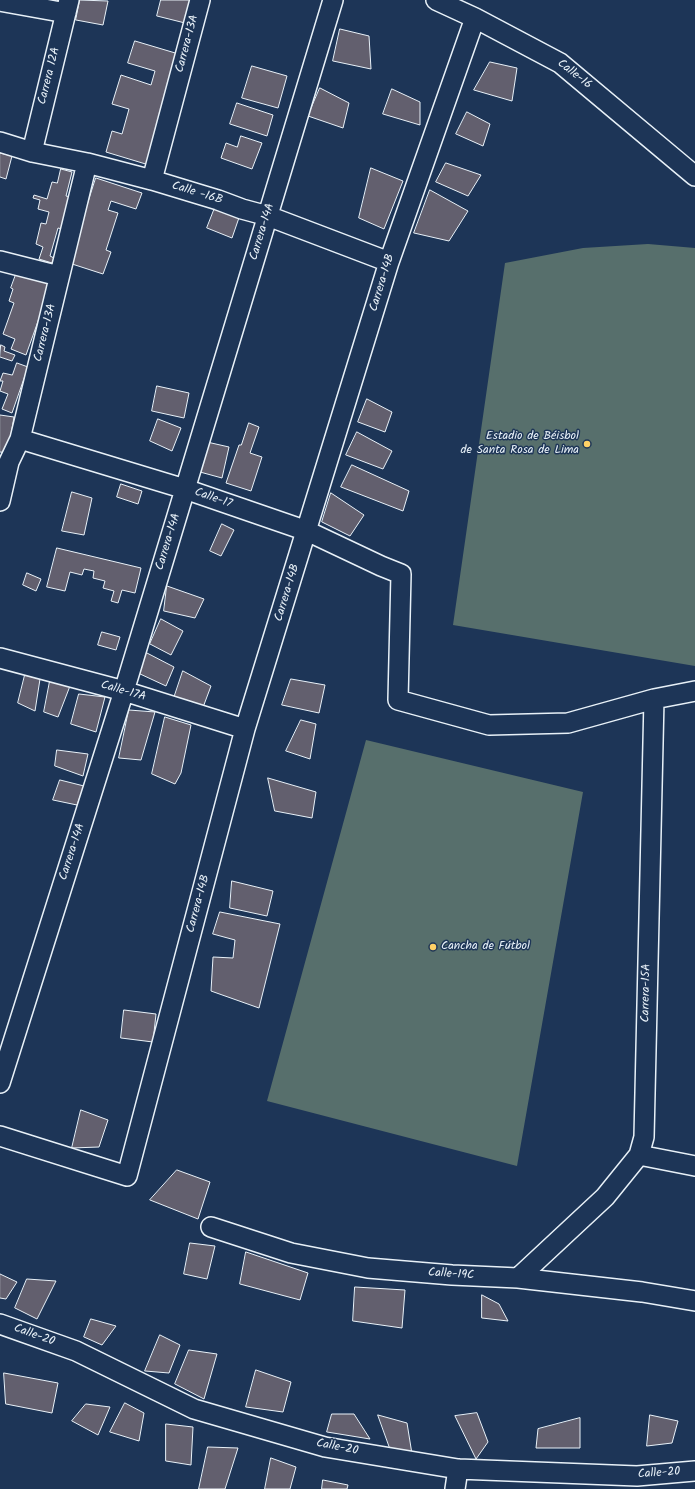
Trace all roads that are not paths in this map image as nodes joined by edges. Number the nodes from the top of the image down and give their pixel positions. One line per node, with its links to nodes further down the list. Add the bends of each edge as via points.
1 (200, 0): 11 (street, Carrera-13A)
2 (333, 0): 12 (street, Carrera-14A)
3 (436, 0): 6 (street, Calle-16)
4 (0, 1): 5 (street)
5 (67, 7): 8 (street, Carrera 12A)
6 (475, 18): 10 (street, Calle-16, via 560,62); 14 (street, Carrera-14B)
7 (0, 142): 8 (street, Calle -16B)
8 (32, 152): 9 (street, Calle -16B)
9 (87, 163): 11 (street, Calle -16B); 15 (street, Carrera-13A)
10 (695, 176)
11 (152, 180): 12 (street, Calle -16B)
12 (268, 216): 14 (street, Calle -16B); 18 (street, Carrera-14A)
13 (0, 261): 15 (street)
14 (389, 262): 20 (street, Carrera-14B)
15 (59, 276): 16 (street, Carrera-13A)
16 (20, 439): 17 (street, Carrera-13A); 18 (street, Calle-17)
17 (5, 461): 19 (street, Carrera-13A)
18 (185, 489): 20 (street, Calle-17); 22 (street, Carrera-14A)
19 (0, 501)
20 (307, 531): 24 (street, Calle-17, via 401,574 398,700 489,726 568,723); 25 (street, Carrera-14B)
21 (0, 658): 22 (street, Calle-17A)
22 (124, 691): 25 (street, Calle-17A); 26 (street, Carrera-14A)
23 (695, 691): 24 (street)
24 (654, 699): 28 (street, Carrera-15A, via 644,1137)
25 (245, 729): 27 (street, Carrera-14B, via 126,1176)
26 (0, 1083)
27 (0, 1136)
28 (639, 1155): 29 (street); 31 (street, Carrera-15A, via 605,1197)
29 (695, 1166)
30 (211, 1227): 31 (street, Calle-19C, via 291,1253 368,1268)
31 (518, 1278): 32 (street, Calle-19C, via 642,1292)
32 (695, 1301)
33 (0, 1324): 34 (street, Calle-20, via 76,1351 194,1408 325,1447)
34 (458, 1469): 35 (street, Calle-20, via 637,1476); 36 (street)
35 (695, 1471)
36 (455, 1489)

